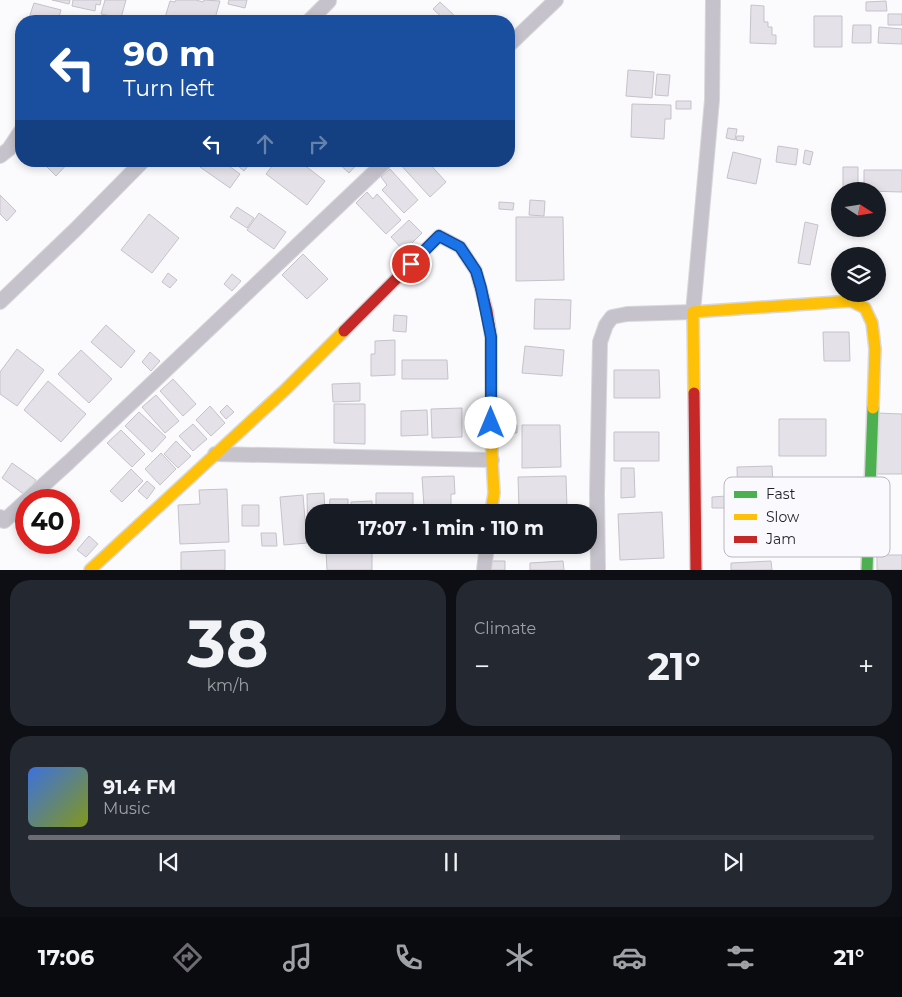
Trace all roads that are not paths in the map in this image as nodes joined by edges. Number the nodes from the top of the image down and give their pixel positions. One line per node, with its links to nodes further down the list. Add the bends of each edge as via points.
1 (556, 0): 5 (street)
2 (713, 0): 11 (street, via 712,100)
3 (329, 1): 4 (street)
4 (316, 15)
5 (515, 39)
6 (15, 140): 7 (street)
7 (0, 156)
8 (137, 167): 10 (street)
9 (380, 167): 15 (street)
10 (0, 302)
11 (693, 312): 14 (street, via 851,301 865,308 872,323 875,349); 23 (street, via 627,314 612,317 606,325 600,342); 24 (street)
12 (215, 454): 13 (street); 13 (street, via 285,390 439,236 460,247 476,271 481,288 491,337); 21 (street)
13 (492, 460): 16 (street)
14 (870, 477)
15 (39, 489)
16 (492, 504)
17 (15, 511): 18 (street, via 4,521)
18 (0, 517)
19 (486, 554): 22 (street)
20 (867, 557): 25 (street)
21 (90, 570)
22 (484, 570)
23 (598, 570)
24 (696, 570)
25 (867, 570)

